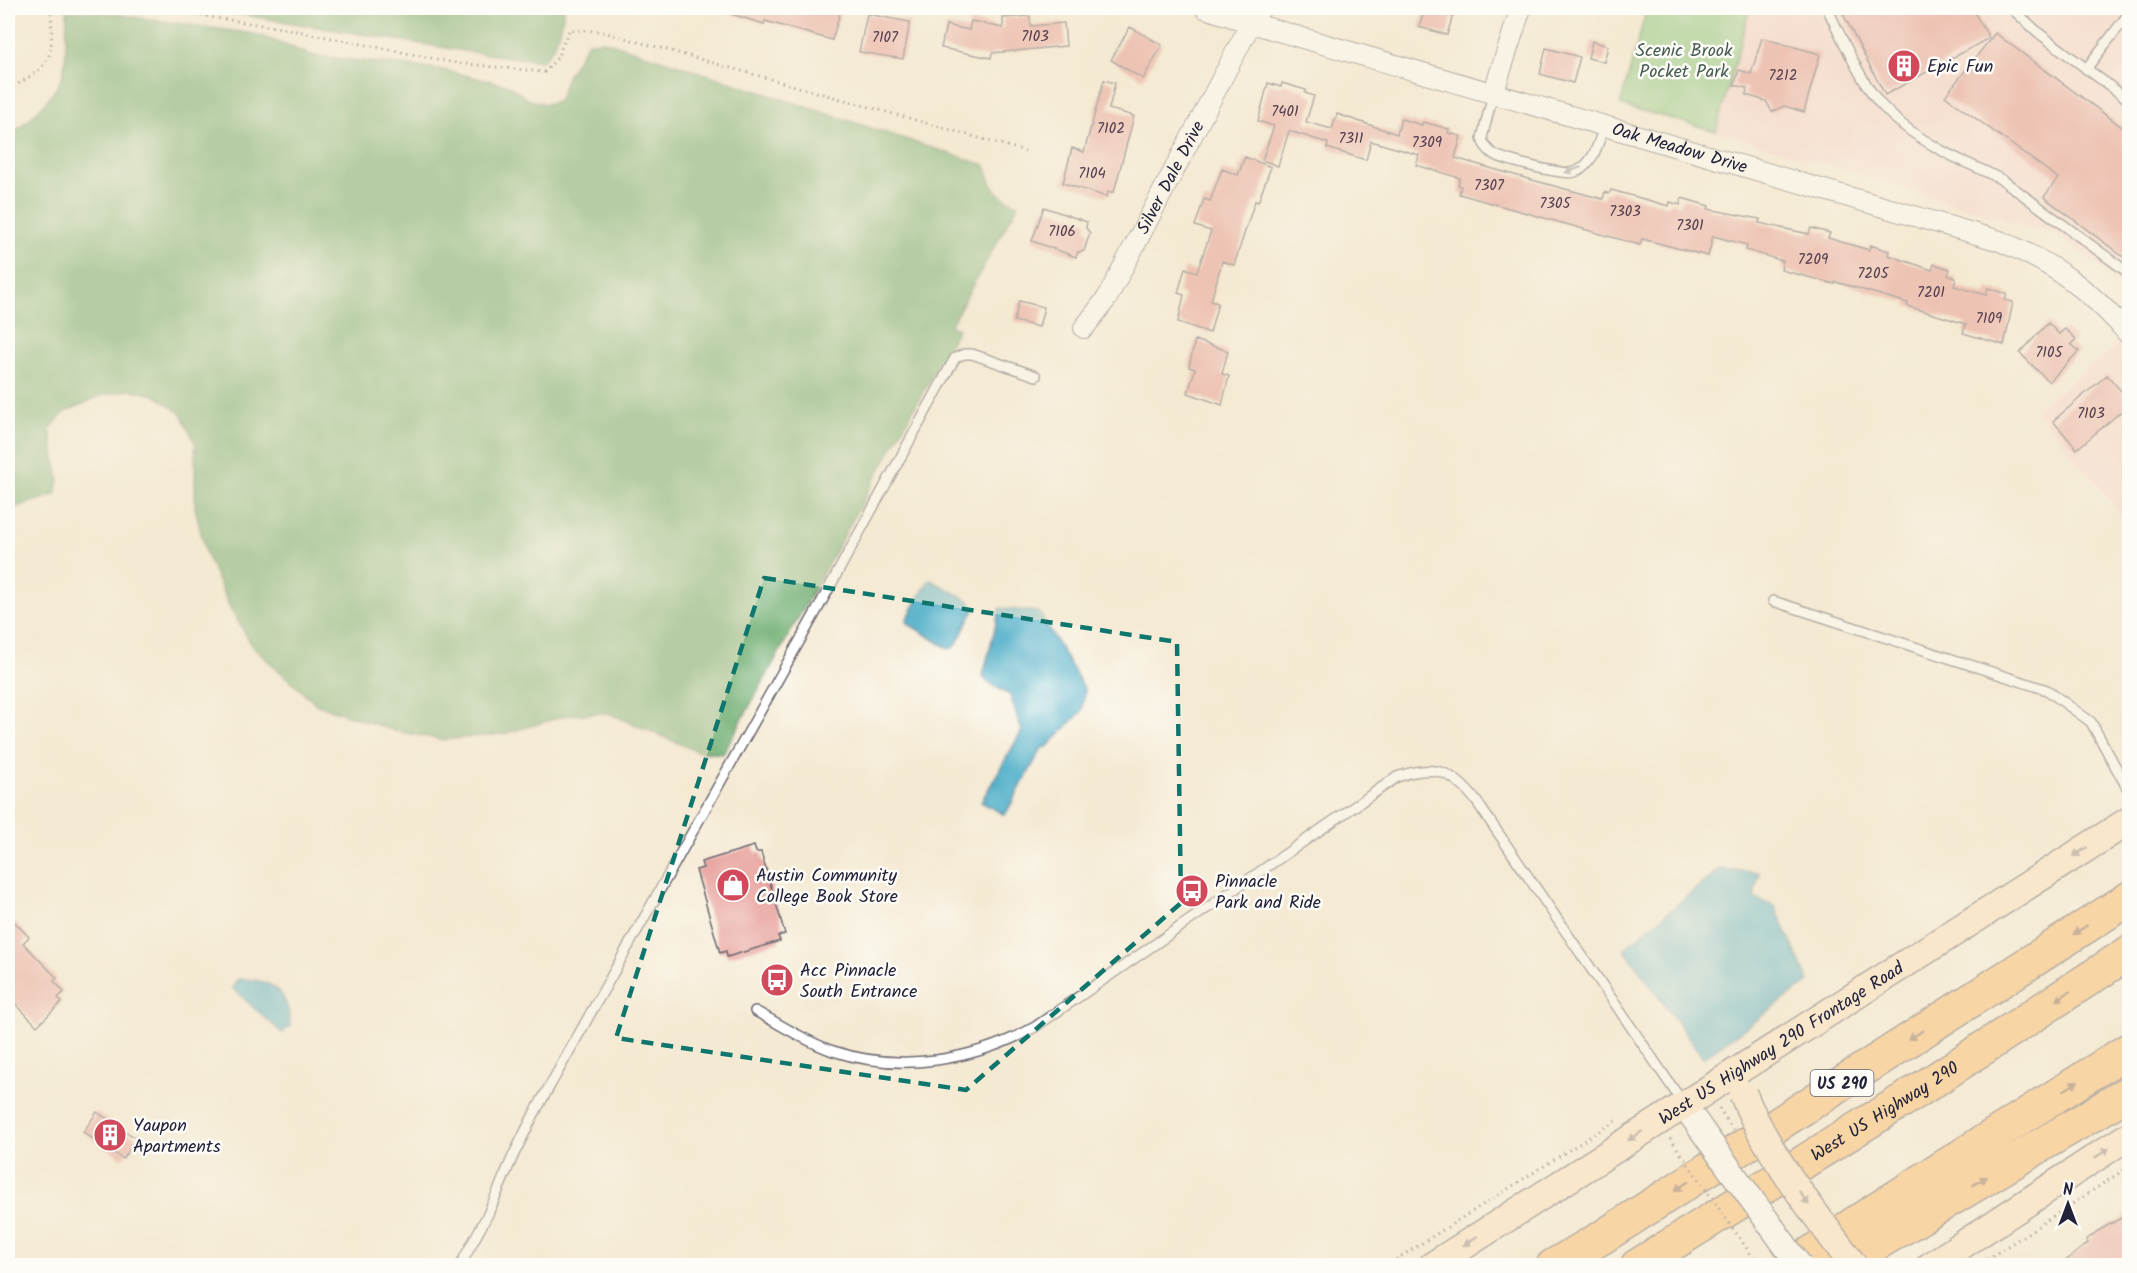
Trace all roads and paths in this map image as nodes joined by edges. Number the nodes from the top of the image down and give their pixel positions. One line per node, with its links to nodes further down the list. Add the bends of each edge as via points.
1 (51, 8): 10 (path, via 50,55 39,72)
2 (153, 8): 14 (path, via 287,29 456,63 545,72 557,58 569,30 600,32)
3 (1205, 8): 8 (street, Oak Meadow Drive)
4 (1521, 8): 11 (street)
5 (1827, 8): 15 (lane, via 1877,100 1900,123 1936,148 2004,181)
6 (2011, 8): 9 (lane)
7 (2130, 12): 9 (lane)
8 (1256, 15): 11 (street, Oak Meadow Drive); 16 (street, Silver Dale Drive, via 1107,298)
9 (2086, 69): 12 (lane)
10 (8, 90)
11 (1493, 94): 13 (street, Oak Meadow Drive); 13 (lane, one-way to 11, via 1590,161 1574,172 1562,174 1500,157 1491,152 1482,138)
12 (2130, 101)
13 (1604, 126): 17 (street, Oak Meadow Drive, via 2000,241 2064,274 2103,306)
14 (1026, 151)
15 (2130, 274)
16 (1084, 328)
17 (2130, 336)
18 (1036, 376): 35 (lane, via 972,354 955,358 534,1114)
19 (1773, 601): 20 (lane, via 2047,690 2091,722)
20 (2130, 793)
21 (2130, 820): 26 (main road, West US Highway 290 Frontage Road, one-way to 26)
22 (2130, 898): 38 (highway, US 290, one-way to 38)
23 (2130, 952): 39 (highway, West US Highway 290 / US 290, one-way to 39, via 1924,1088)
24 (755, 1011): 28 (lane, via 818,1045 863,1058 890,1062 930,1060 995,1047 1054,1014 1397,777 1435,770 1453,777 1477,802)
25 (2130, 1048): 29 (highway, one-way to 25)
26 (1757, 1058): 28 (main road, West US Highway 290 Frontage Road); 43 (main road, one-way to 43, bridge, via 1743,1094 1752,1117)
27 (2130, 1092): 34 (highway, one-way to 27)
28 (1684, 1105): 37 (main road, West US Highway 290 Frontage Road, one-way to 37); 42 (street, bridge)
29 (2030, 1112): 34 (highway); 41 (highway)
30 (1627, 1114): 36 (path)
31 (2130, 1135): 44 (main road, one-way to 31)
32 (1681, 1154): 40 (path, bridge)
33 (2130, 1166): 45 (path)
34 (1840, 1265)
35 (460, 1266)
36 (1386, 1266)
37 (1432, 1266)
38 (1553, 1266)
39 (1636, 1266)
40 (1759, 1266)
41 (1792, 1266)
42 (1800, 1266)
43 (1854, 1266)
44 (1930, 1266)
45 (1977, 1266)

